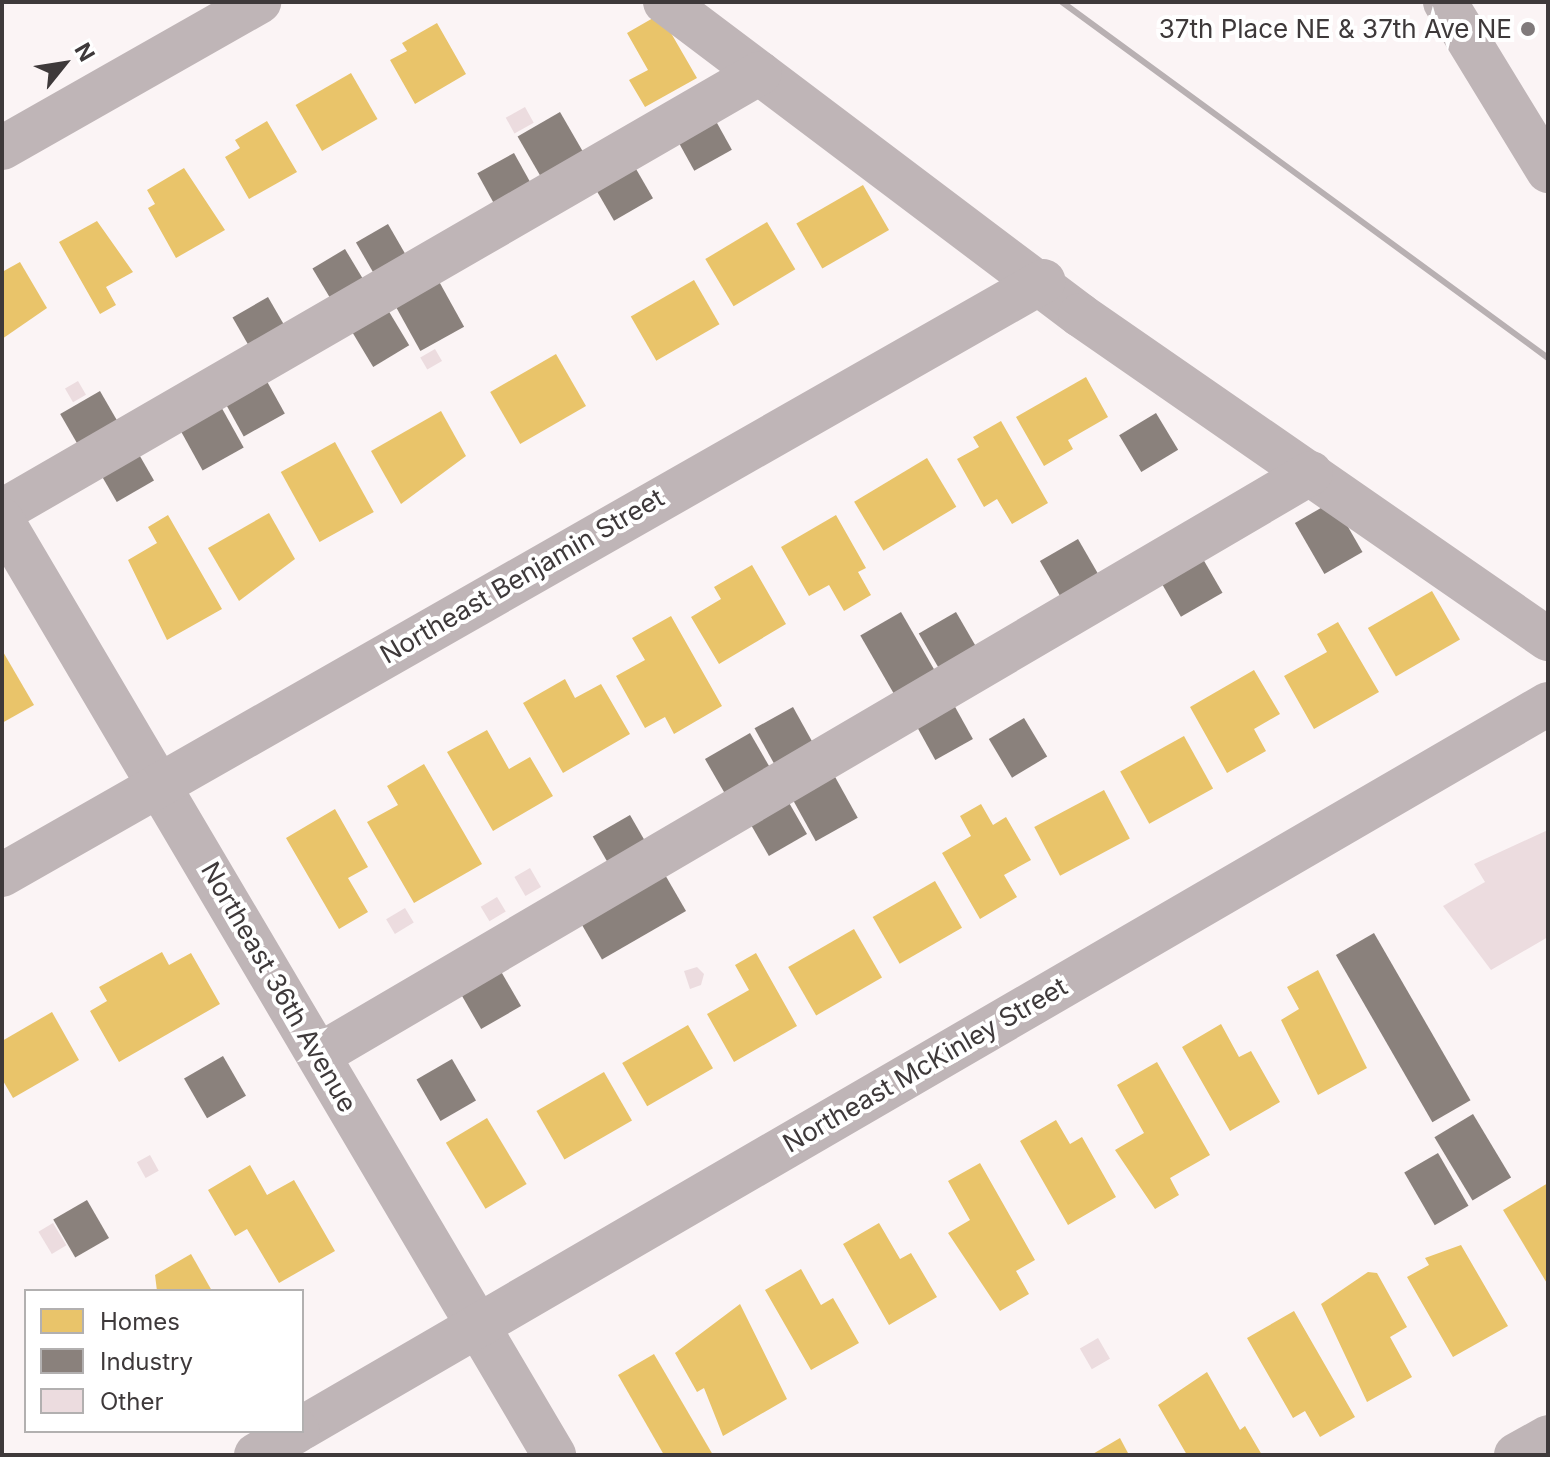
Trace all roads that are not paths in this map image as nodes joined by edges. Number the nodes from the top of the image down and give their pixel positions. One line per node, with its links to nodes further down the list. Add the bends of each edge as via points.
1 (259, 2): 5 (street)
2 (665, 2): 4 (street)
3 (1445, 2): 6 (street)
4 (760, 73): 7 (street); 9 (street)
5 (2, 148)
6 (1548, 171)
7 (1044, 281): 8 (street, via 1080,315); 13 (street, Northeast Benjamin Street)
8 (1311, 473): 11 (street); 15 (street)
9 (2, 511)
10 (2, 520): 13 (street, Northeast 36th Avenue)
11 (1548, 639)
12 (1548, 704): 16 (street, Northeast McKinley Street)
13 (158, 783): 14 (street, Northeast Benjamin Street); 15 (street, Northeast 36th Avenue)
14 (2, 875)
15 (319, 1055): 16 (street, Northeast 36th Avenue)
16 (478, 1324): 17 (street, Northeast McKinley Street); 21 (street, Northeast 36th Avenue)
17 (304, 1427)
18 (294, 1433): 20 (street)
19 (1548, 1437): 22 (street)
20 (256, 1455)
21 (554, 1455)
22 (1516, 1455)

